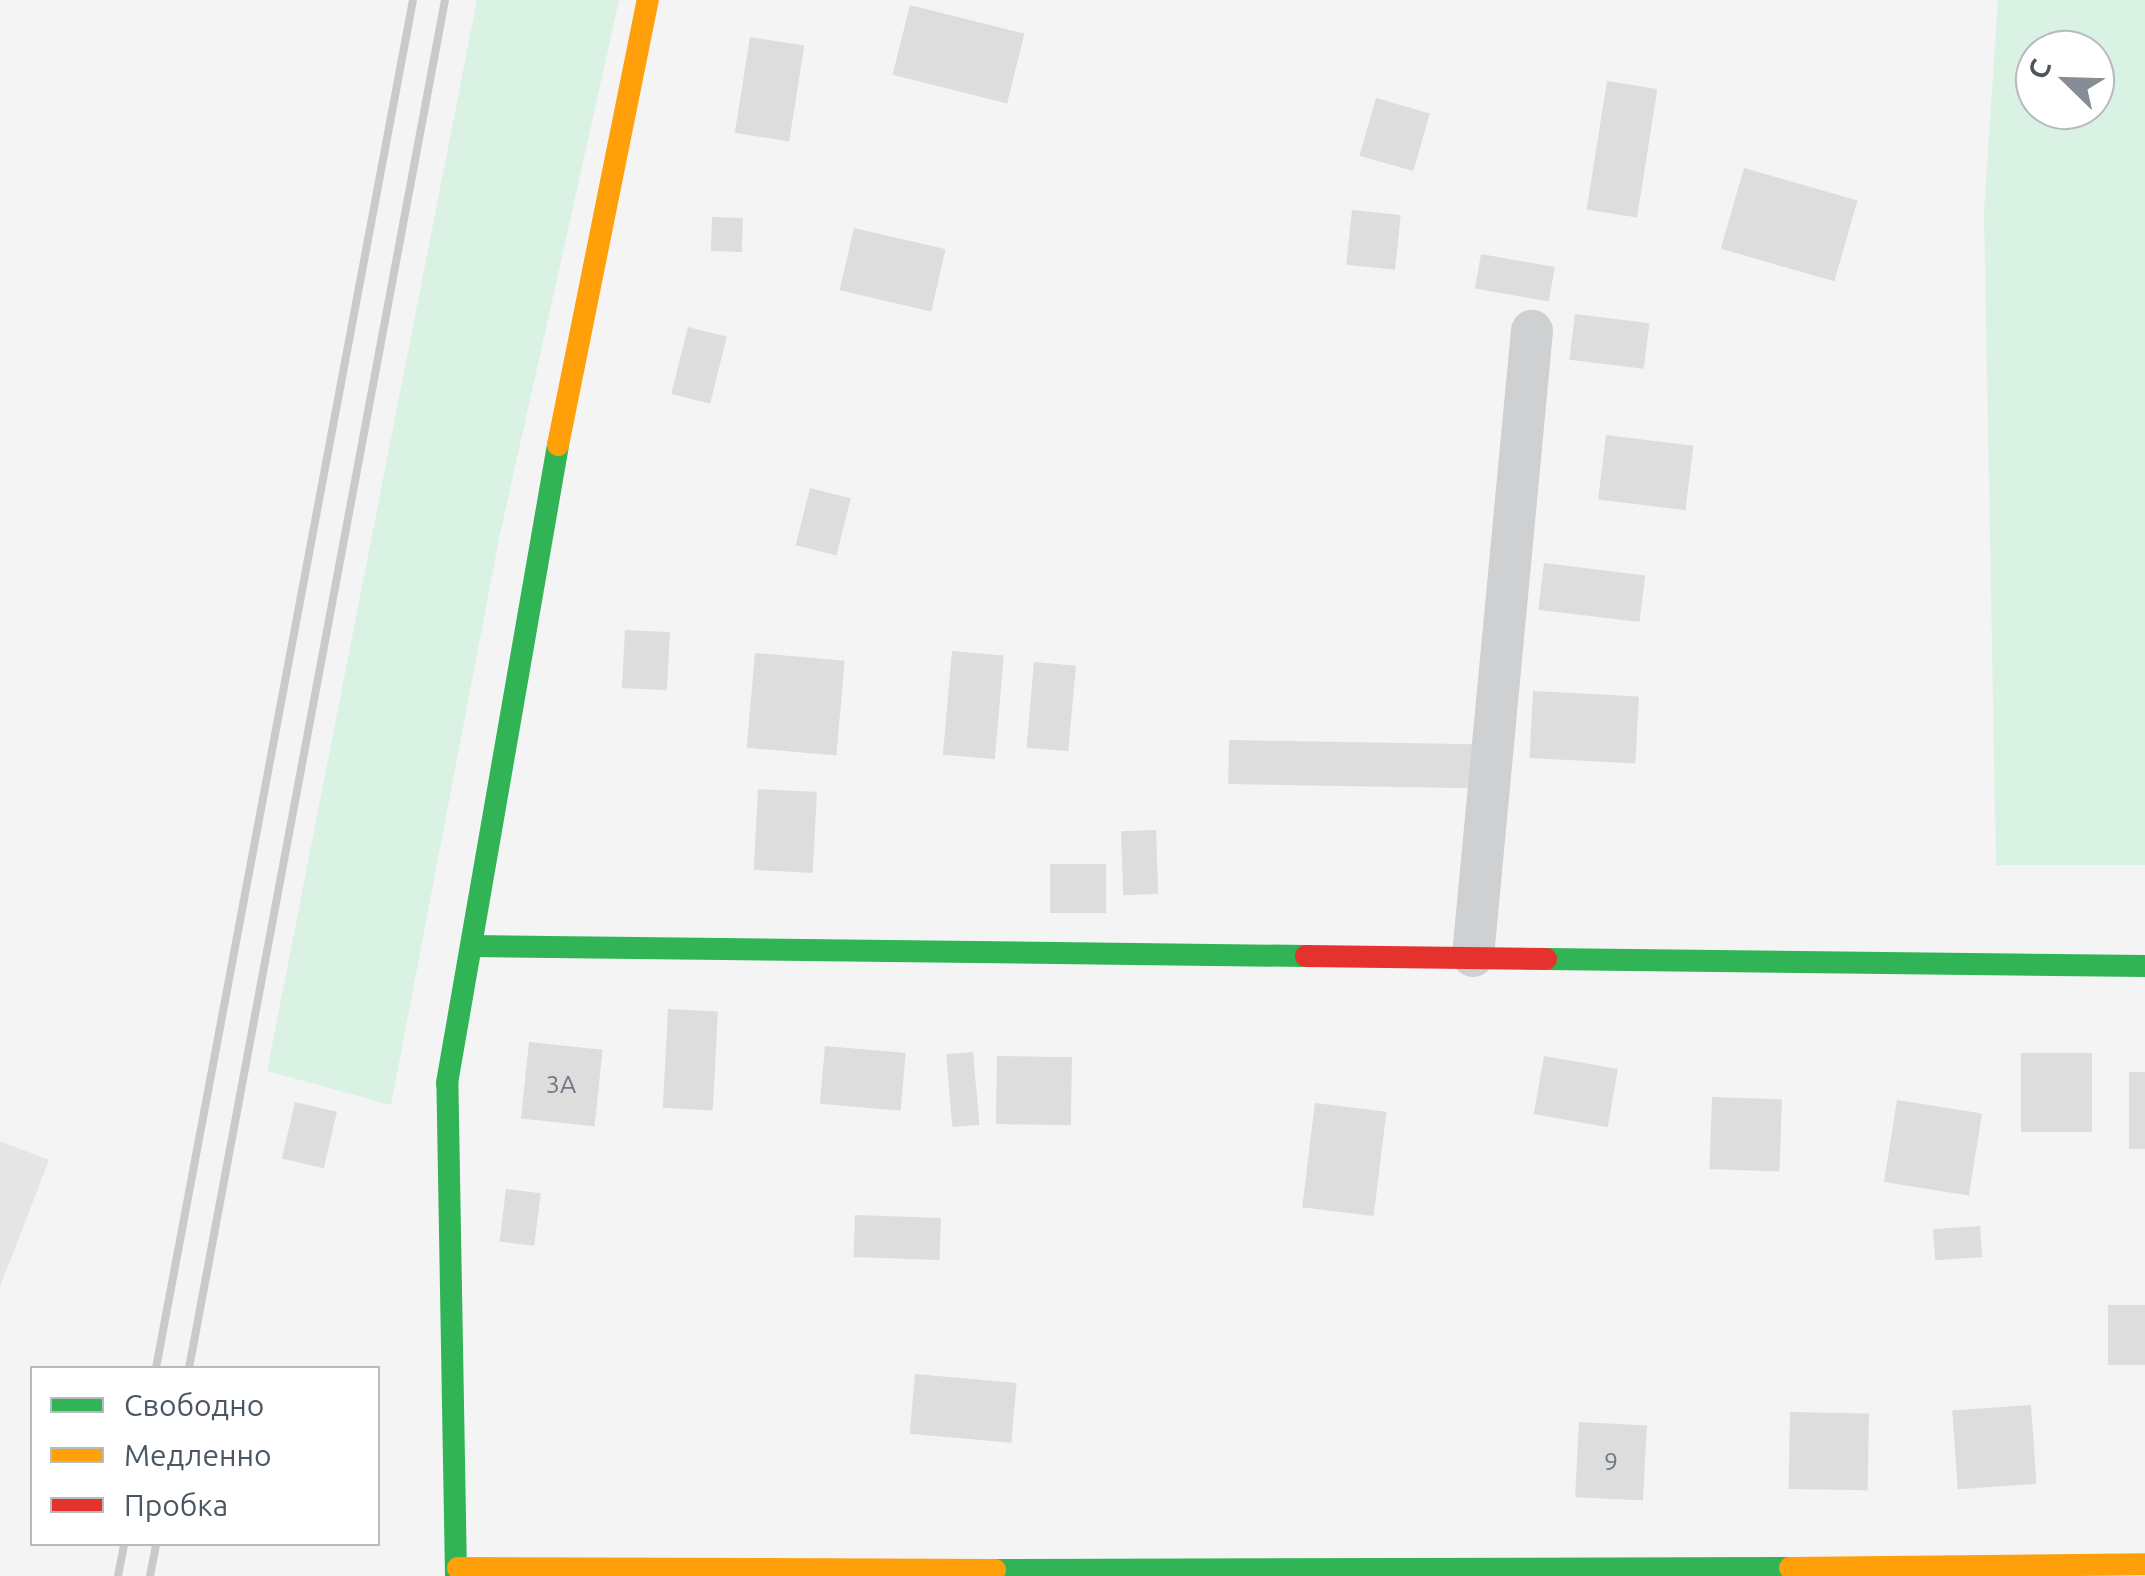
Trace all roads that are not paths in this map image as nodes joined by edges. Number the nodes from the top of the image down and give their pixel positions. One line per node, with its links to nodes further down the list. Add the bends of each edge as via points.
1 (648, 0): 3 (street, via 563,415)
2 (1532, 331): 4 (street)
3 (472, 946): 4 (street); 7 (street, via 447,1083)
4 (1473, 956): 5 (street)
5 (2145, 966)
6 (2145, 1564): 7 (street)
7 (457, 1572)

